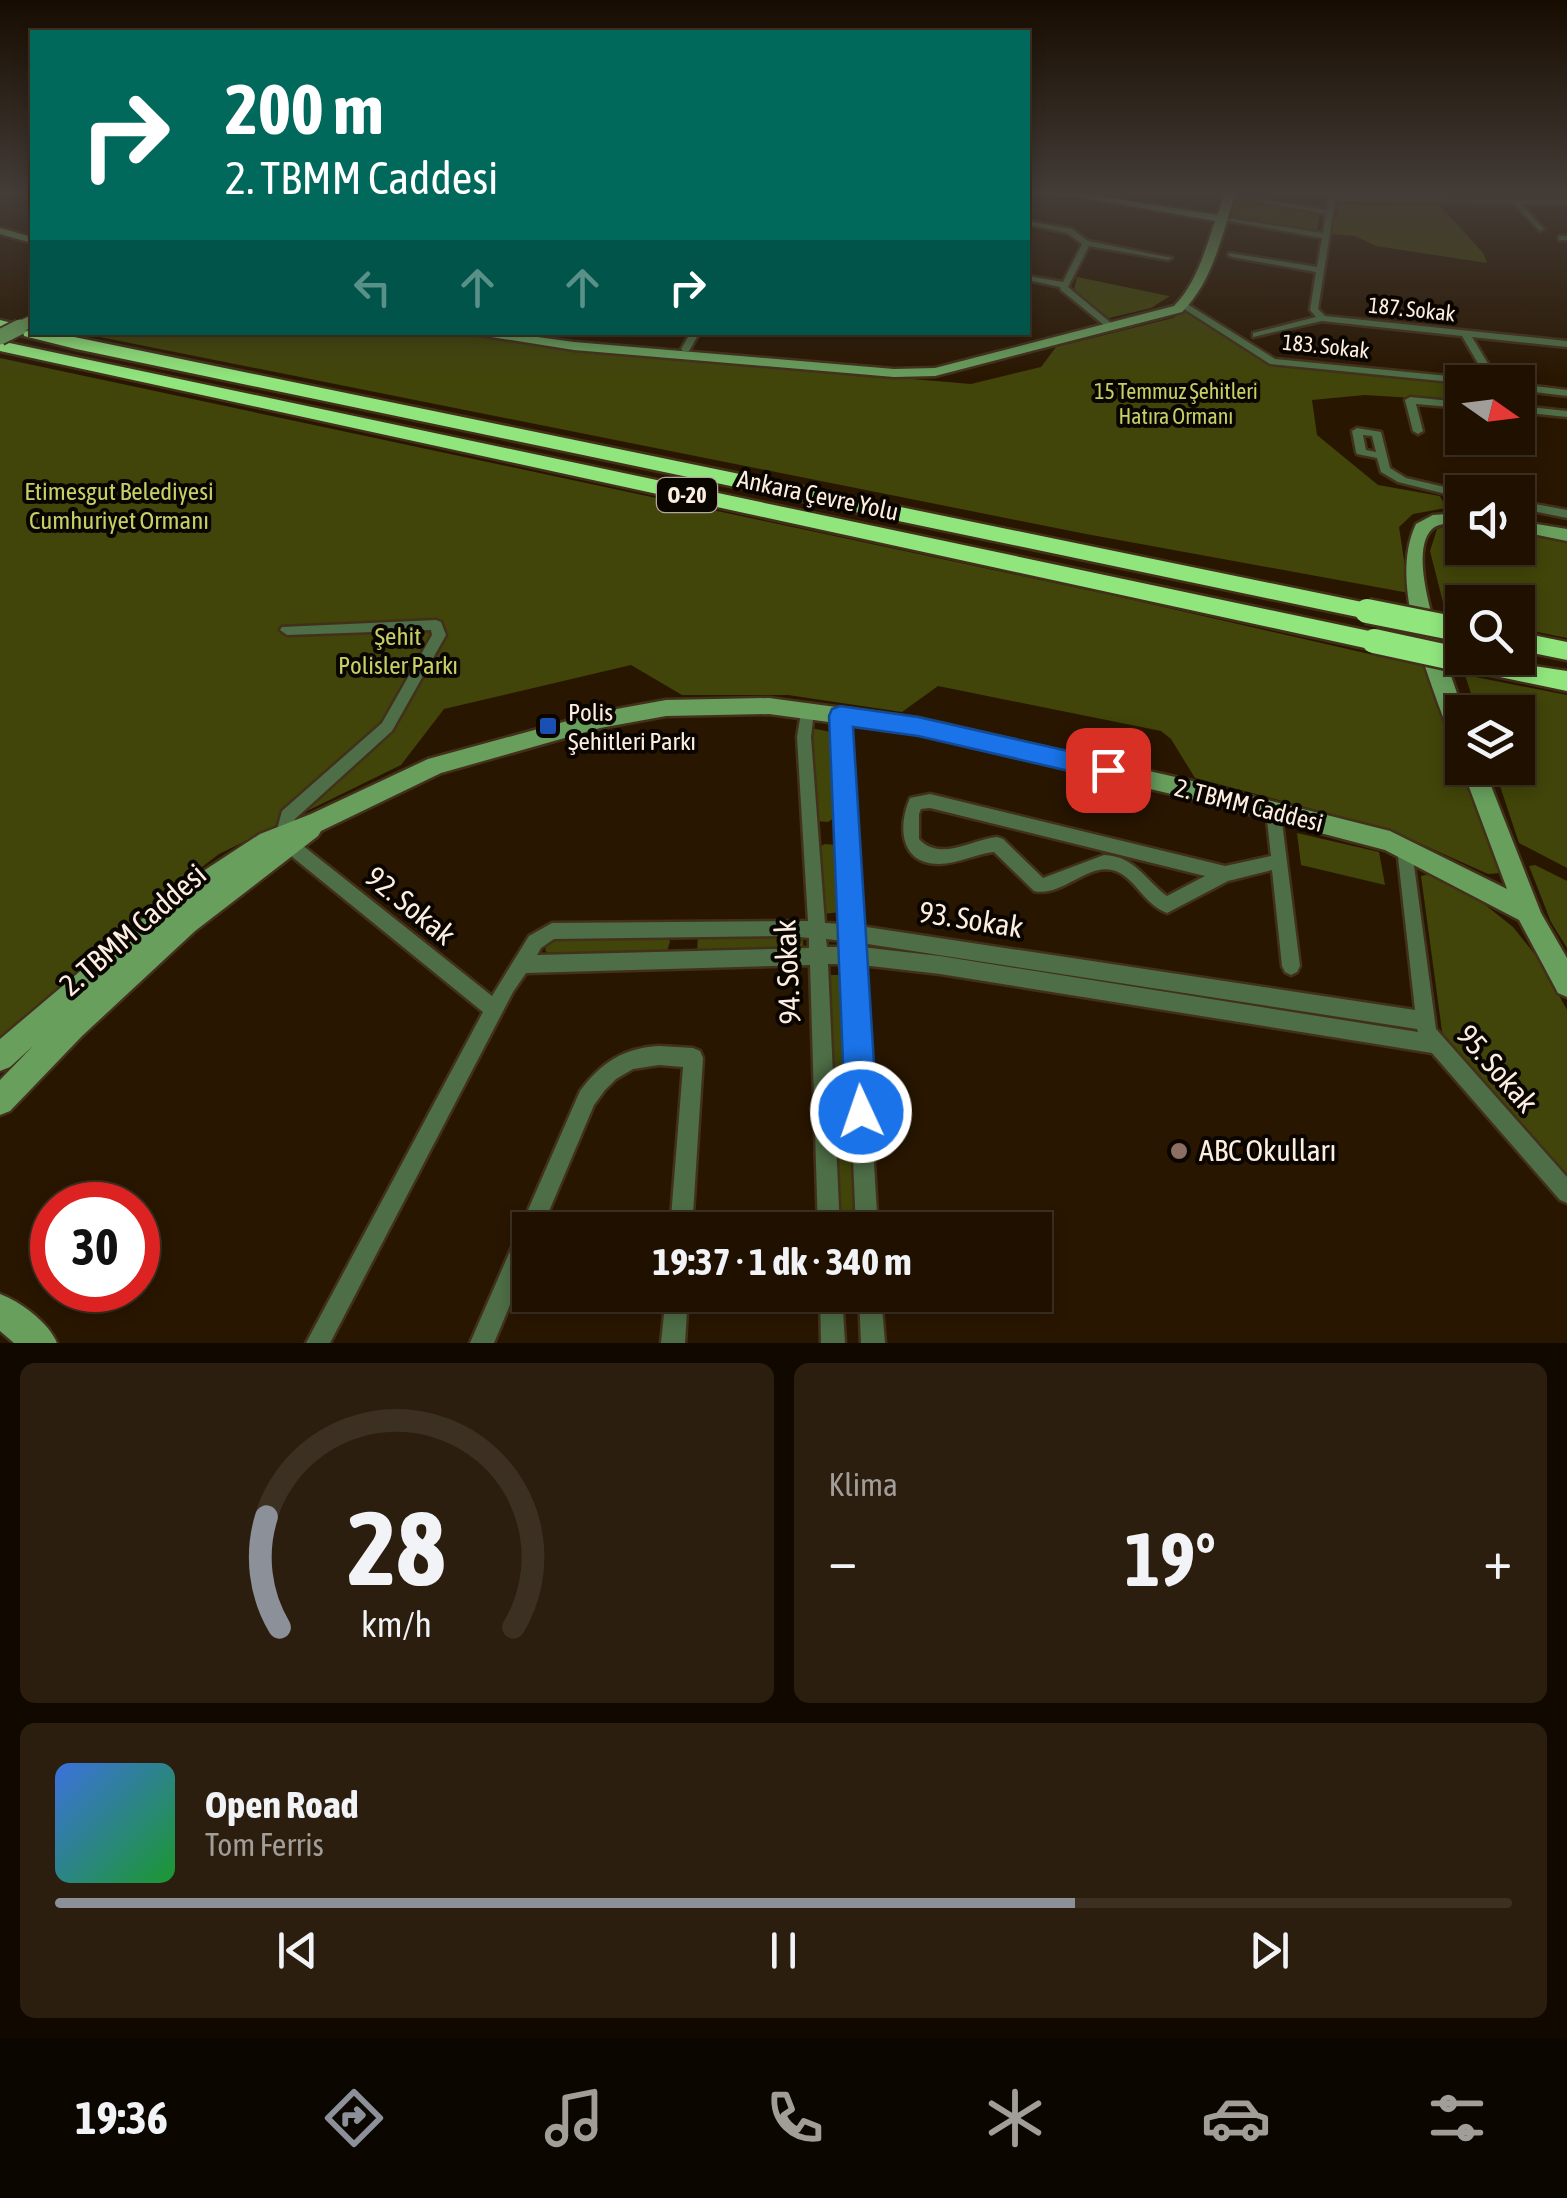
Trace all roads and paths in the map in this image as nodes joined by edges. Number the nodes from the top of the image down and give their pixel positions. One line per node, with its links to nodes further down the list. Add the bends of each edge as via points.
1 (1080, 255): 10 (street)
2 (1150, 255): 7 (street)
3 (1199, 255): 14 (main road, via 1175,300)
4 (1204, 255): 11 (main road)
5 (1232, 255): 8 (street)
6 (1322, 255): 8 (street)
7 (1168, 258)
8 (1320, 270): 13 (street, via 1314,310)
9 (1030, 278): 10 (street)
10 (1064, 285): 14 (street)
11 (1184, 305): 27 (main road, via 1159,317); 29 (street, 183. Sokak, via 1273,362)
12 (30, 316): 15 (main road); 23 (main road, bridge)
13 (1322, 318): 17 (street, 187. Sokak); 22 (street, 187. Sokak)
14 (1107, 323): 27 (main road)
15 (0, 326): 16 (highway, Ankara Çevre Yolu / O-20, bridge)
16 (30, 333)
17 (1466, 334): 24 (street, 187. Sokak); 28 (street)
18 (40, 335): 43 (highway, Ankara Çevre Yolu / O-20, bridge)
19 (500, 335): 27 (main road, via 906,374)
20 (553, 335): 26 (main road)
21 (694, 335): 26 (street)
22 (1256, 335)
23 (0, 337)
24 (1567, 344)
25 (0, 346): 47 (highway, Ankara Çevre Yolu / O-20, bridge)
26 (686, 348): 27 (main road, via 915,366)
27 (1016, 349)
28 (1484, 365)
29 (1445, 379)
30 (1535, 389): 31 (street)
31 (1567, 394)
32 (1445, 403): 35 (street, via 1410,400)
33 (1535, 411): 34 (street)
34 (1567, 414)
35 (1418, 432)
36 (1382, 456): 37 (street, via 1385,470 1402,480)
37 (1445, 491)
38 (1535, 508): 39 (street)
39 (1567, 514)
40 (1445, 519): 48 (main road, via 1422,528 1414,556)
41 (1535, 529): 42 (main road)
42 (1567, 535)
43 (1445, 627)
44 (287, 630): 53 (street, via 436,625 439,635 387,727 288,816)
45 (1535, 644): 46 (highway)
46 (1567, 651)
47 (1567, 681)
48 (1447, 695)
49 (806, 711): 50 (main road, 2. TBMM Caddesi); 53 (main road, 2. TBMM Caddesi, via 700,707 600,720 436,765); 58 (street, 94. Sokak)
50 (840, 716): 52 (main road, 2. TBMM Caddesi, via 918,726); 60 (street)
51 (1479, 785): 57 (main road)
52 (1274, 810): 54 (main road, 2. TBMM Caddesi); 55 (street)
53 (287, 839): 69 (street, 92. Sokak); 72 (main road, 2. TBMM Caddesi, via 191,893); 73 (main road, 2. TBMM Caddesi, via 72,1026)
54 (1405, 848): 57 (main road, 2. TBMM Caddesi); 70 (street, 95. Sokak)
55 (1279, 861): 56 (street); 65 (street)
56 (1226, 874): 56 (street, via 930,801 913,808 912,841 924,854 944,859 997,844 1040,886 1112,862 1168,906)
57 (1528, 912): 67 (main road)
58 (816, 929): 59 (street, 93. Sokak); 60 (street, 93. Sokak); 62 (street, 94. Sokak)
59 (678, 930): 63 (street); 64 (street, 93. Sokak, via 552,931)
60 (852, 933): 61 (street); 66 (street, 93. Sokak)
61 (854, 955): 62 (street, 93. Sokak); 68 (street, 93. Sokak); 78 (street)
62 (819, 958): 63 (street, 93. Sokak); 77 (street, 94. Sokak)
63 (677, 960): 64 (street, 93. Sokak)
64 (520, 964): 69 (street, 93. Sokak)
65 (1292, 966)
66 (1141, 976): 68 (street); 70 (street, 93. Sokak)
67 (1566, 981)
68 (1143, 997): 71 (street, 93. Sokak)
69 (494, 1009): 85 (street, 93. Sokak)
70 (1424, 1021): 71 (street, 95. Sokak)
71 (1434, 1044): 74 (street, 95. Sokak)
72 (0, 1057)
73 (0, 1101)
74 (1567, 1193)
75 (538, 1212): 76 (street, via 587,1098 627,1059 655,1054 693,1058)
76 (682, 1212)
77 (828, 1212)
78 (865, 1212)
79 (512, 1273): 86 (street)
80 (0, 1310): 84 (main road)
81 (675, 1312): 87 (street)
82 (832, 1312): 88 (street)
83 (871, 1312): 89 (street)
84 (40, 1343)
85 (318, 1343)
86 (482, 1343)
87 (673, 1343)
88 (832, 1343)
89 (873, 1343)

